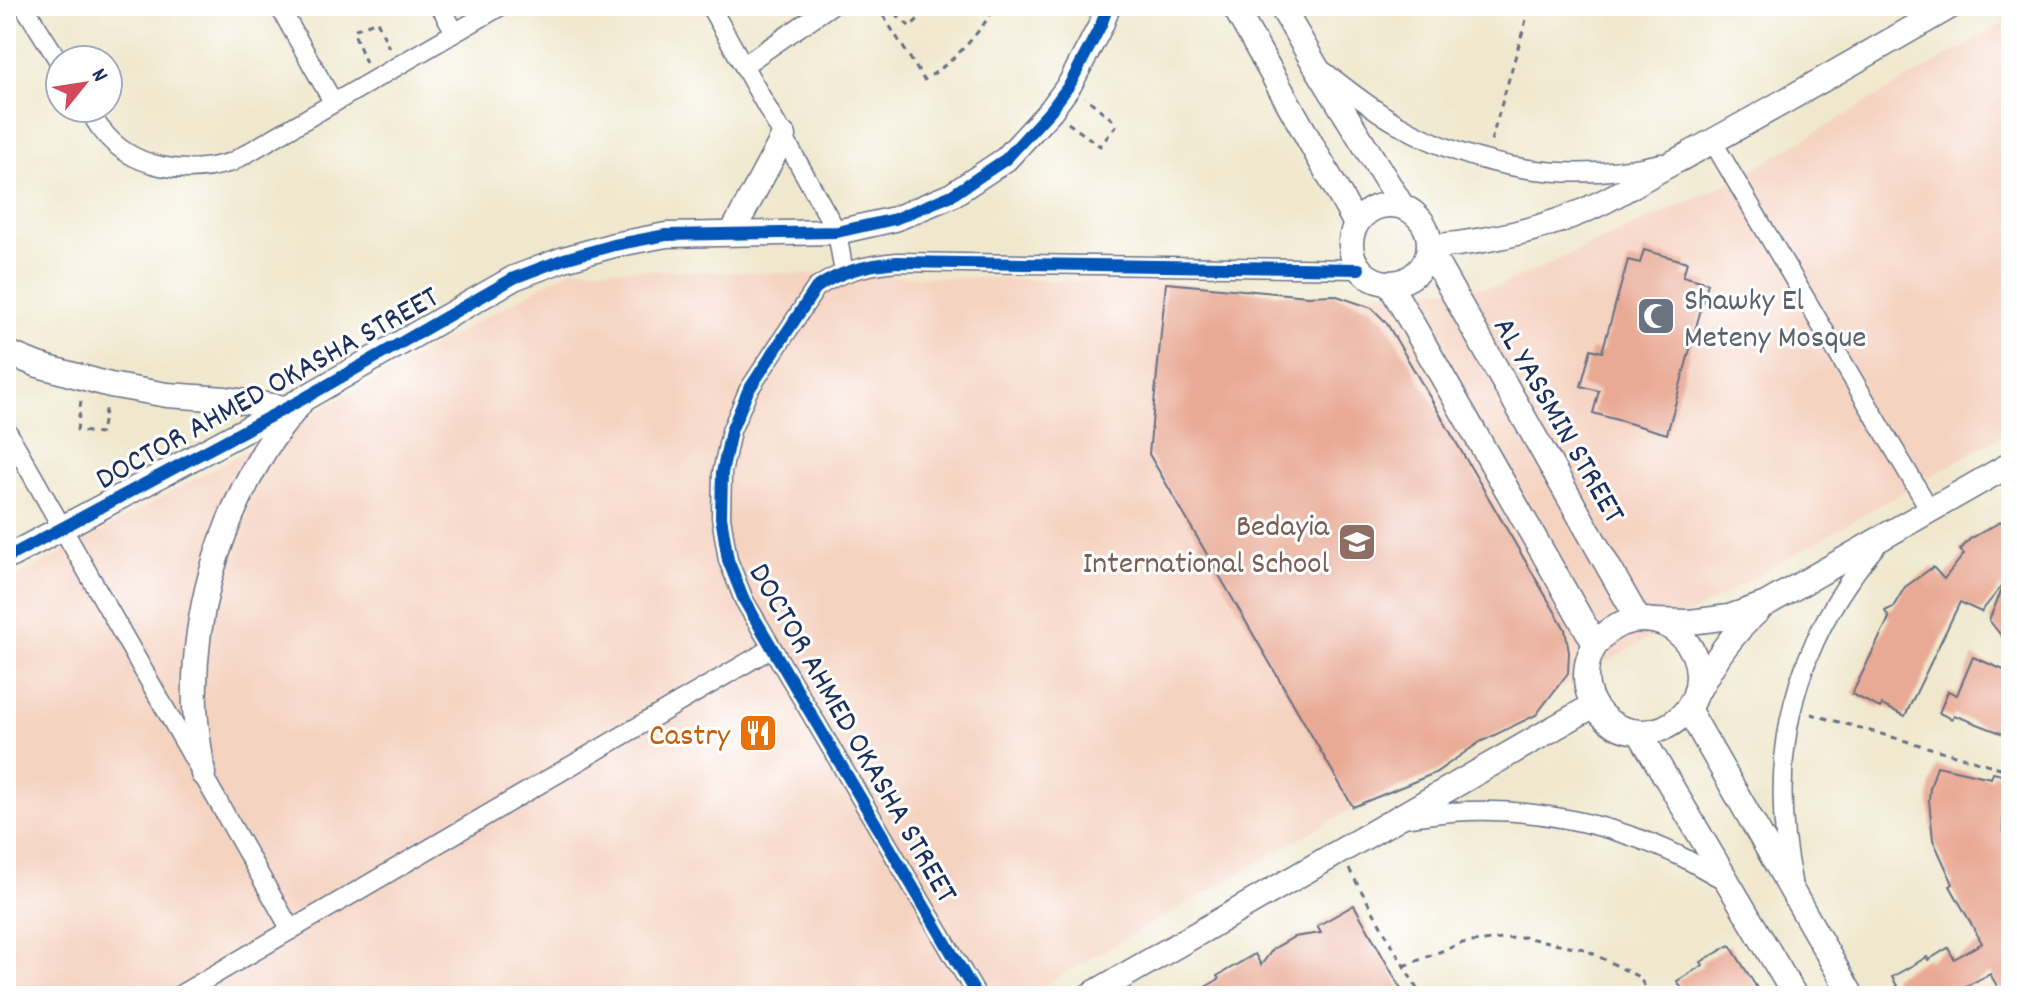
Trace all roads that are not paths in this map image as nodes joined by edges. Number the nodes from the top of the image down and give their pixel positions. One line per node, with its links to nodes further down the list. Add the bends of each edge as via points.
1 (24, 6): 12 (street)
2 (279, 6): 15 (street)
3 (440, 6): 11 (street)
4 (501, 6): 11 (street)
5 (710, 6): 13 (street)
6 (830, 6): 13 (street)
7 (1108, 6): 22 (street, DOCTOR AHMED OKASHA STREET, via 1070,84 1006,159 952,195 895,219)
8 (1234, 6): 21 (street)
9 (1281, 6): 14 (street)
10 (1951, 6): 18 (street)
11 (455, 32): 15 (street)
12 (48, 44)
13 (744, 65): 17 (street)
14 (1315, 65): 19 (street, via 1395,122 1438,145 1485,161 1582,174); 20 (street)
15 (333, 102): 16 (street, via 232,162 192,170 162,167 133,156)
16 (98, 124)
17 (784, 136): 22 (street); 23 (street)
18 (1713, 142): 19 (street); 32 (street)
19 (1679, 159): 24 (street, via 1560,221 1514,235)
20 (1402, 206): 21 (street, via 1381,205); 24 (street, via 1425,227)
21 (1356, 224): 25 (street, via 1350,242)
22 (837, 232): 23 (street, DOCTOR AHMED OKASHA STREET); 26 (street)
23 (732, 233): 29 (street, DOCTOR AHMED OKASHA STREET, via 666,235 614,245 514,278)
24 (1429, 249): 27 (street, via 1419,270); 37 (street, AL YASSMIN STREET)
25 (1359, 269): 26 (street, DOCTOR AHMED OKASHA STREET, via 897,262); 27 (street)
26 (844, 273): 39 (street, DOCTOR AHMED OKASHA STREET, via 816,288 748,391 731,431 722,473 721,517 728,560)
27 (1389, 283): 38 (street)
28 (6, 352): 29 (street, via 110,385 167,395)
29 (294, 404): 33 (street, DOCTOR AHMED OKASHA STREET); 43 (street, via 232,512 210,575 196,667)
30 (6, 429): 33 (street)
31 (2011, 464): 32 (street)
32 (1930, 510): 34 (street)
33 (62, 528): 35 (street, DOCTOR AHMED OKASHA STREET); 43 (street)
34 (1885, 536): 36 (street); 46 (street, via 1828,614 1806,660 1792,708 1781,802)
35 (6, 558)
36 (1766, 604): 37 (street, via 1729,617); 40 (street, via 1715,658)
37 (1646, 620): 38 (street, via 1626,621); 40 (street, via 1669,626 1692,649 1698,681)
38 (1595, 644): 41 (street, via 1586,668)
39 (772, 648): 47 (street); 49 (street, DOCTOR AHMED OKASHA STREET)
40 (1691, 703): 42 (street, via 1667,727); 46 (street)
41 (1594, 705): 42 (street, via 1613,724); 44 (street)
42 (1639, 732): 45 (street)
43 (203, 774): 47 (street)
44 (1397, 819): 45 (street, via 1512,812 1569,820 1625,834); 50 (street)
45 (1730, 884): 51 (street)
46 (1795, 895): 52 (street)
47 (291, 930): 48 (street)
48 (189, 993)
49 (977, 996)
50 (1089, 996)
51 (1795, 996)
52 (1852, 996)

